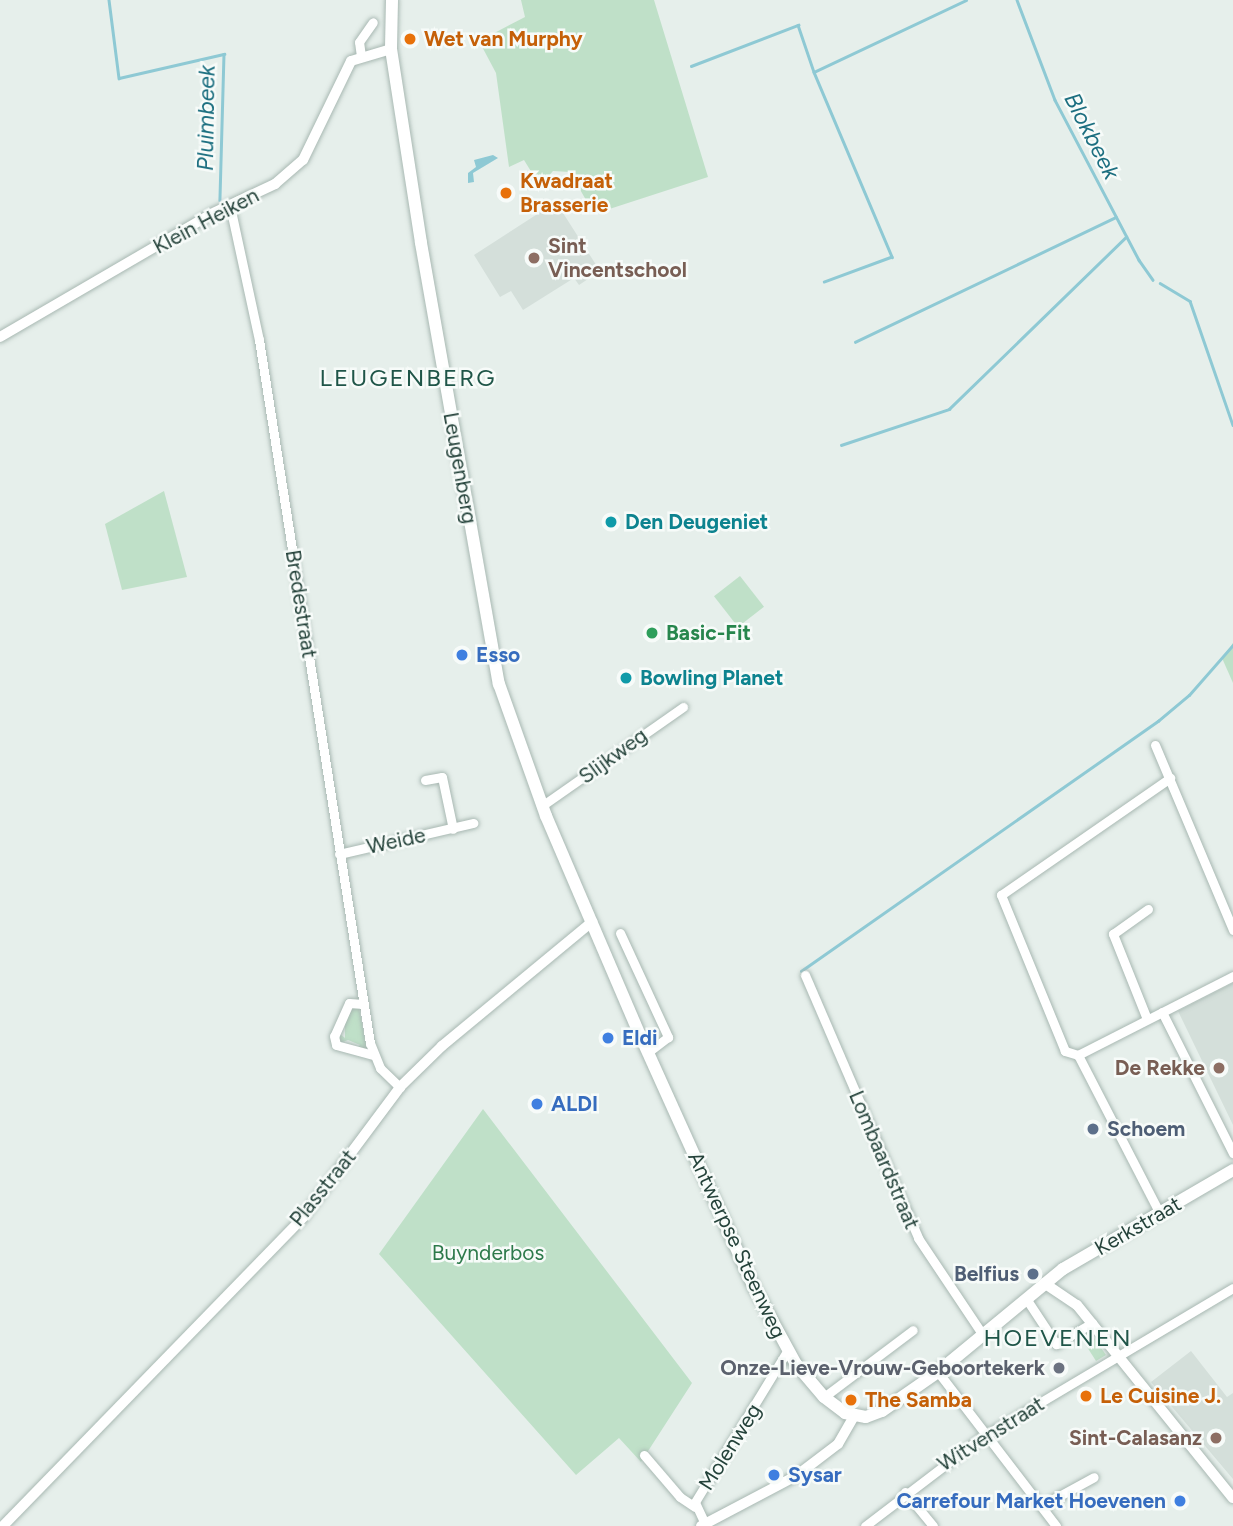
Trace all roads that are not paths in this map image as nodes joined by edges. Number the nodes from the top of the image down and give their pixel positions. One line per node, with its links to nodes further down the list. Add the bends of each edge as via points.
1 (392, 0): 3 (main road, Leugenberg)
2 (373, 22): 4 (street, Klein Heiken, via 359,42)
3 (390, 49): 4 (street); 11 (main road, Leugenberg, via 486,623 506,706)
4 (361, 55): 5 (street, Klein Heiken, via 341,78 303,160 275,184)
5 (230, 206): 6 (street, Klein Heiken); 14 (street, Bredestraat, via 259,340)
6 (0, 337)
7 (683, 707): 11 (street, Slijkweg)
8 (1155, 745): 9 (street)
9 (1170, 778): 17 (street); 26 (street, via 1001,895 1065,1051)
10 (425, 780): 13 (street, Weide, via 442,777)
11 (543, 805): 16 (main road, Leugenberg)
12 (473, 823): 13 (street, Weide)
13 (453, 829): 14 (street, Weide)
14 (339, 854): 21 (street, Bredestraat)
15 (1148, 909): 23 (street, via 1113,934)
16 (592, 922): 24 (main road, Antwerpse Steenweg); 27 (street, Plasstraat, via 442,1046)
17 (1233, 930)
18 (620, 933): 24 (street, via 668,1037)
19 (805, 975): 36 (street, Lombaardstraat, via 918,1238)
20 (1233, 976): 22 (street)
21 (363, 1004): 25 (street, Bredestraat); 25 (street, via 349,1003 334,1037 336,1045)
22 (1162, 1012): 23 (street); 28 (street)
23 (1147, 1019): 26 (street)
24 (648, 1052): 37 (main road, Antwerpse Steenweg)
25 (373, 1055): 27 (street, Bredestraat)
26 (1078, 1055): 30 (street)
27 (400, 1087): 50 (street, Plasstraat, via 304,1216)
28 (1233, 1153)
29 (1233, 1170): 30 (main road, Kerkstraat)
30 (1159, 1213): 31 (main road, Kerkstraat)
31 (1044, 1283): 33 (main road, Kerkstraat); 34 (street, via 1077,1305)
32 (1233, 1288): 38 (street, Witvenstraat)
33 (1027, 1300): 34 (street, via 1056,1345); 36 (main road, Kerkstraat)
34 (1092, 1323): 38 (street)
35 (913, 1330): 40 (street)
36 (982, 1335): 39 (main road, Kerkstraat)
37 (787, 1351): 40 (main road, Antwerpse Steenweg); 48 (street, Molenweg)
38 (1116, 1358): 42 (street, Witvenstraat); 46 (street)
39 (939, 1373): 41 (main road, Kerkstraat, via 883,1411); 42 (street)
40 (824, 1397): 41 (main road, Antwerpse Steenweg)
41 (854, 1416): 49 (street, via 838,1444 796,1476)
42 (987, 1435): 45 (street, Witvenstraat); 47 (street)
43 (644, 1455): 48 (street, Molenweg, via 680,1497)
44 (1094, 1476): 47 (street)
45 (905, 1492): 51 (street, Witvenstraat); 52 (street)
46 (1233, 1498)
47 (1041, 1506): 53 (street)
48 (695, 1507): 49 (street, Molenweg)
49 (704, 1525)
50 (3, 1526)
51 (865, 1526)
52 (933, 1526)
53 (1056, 1526)

